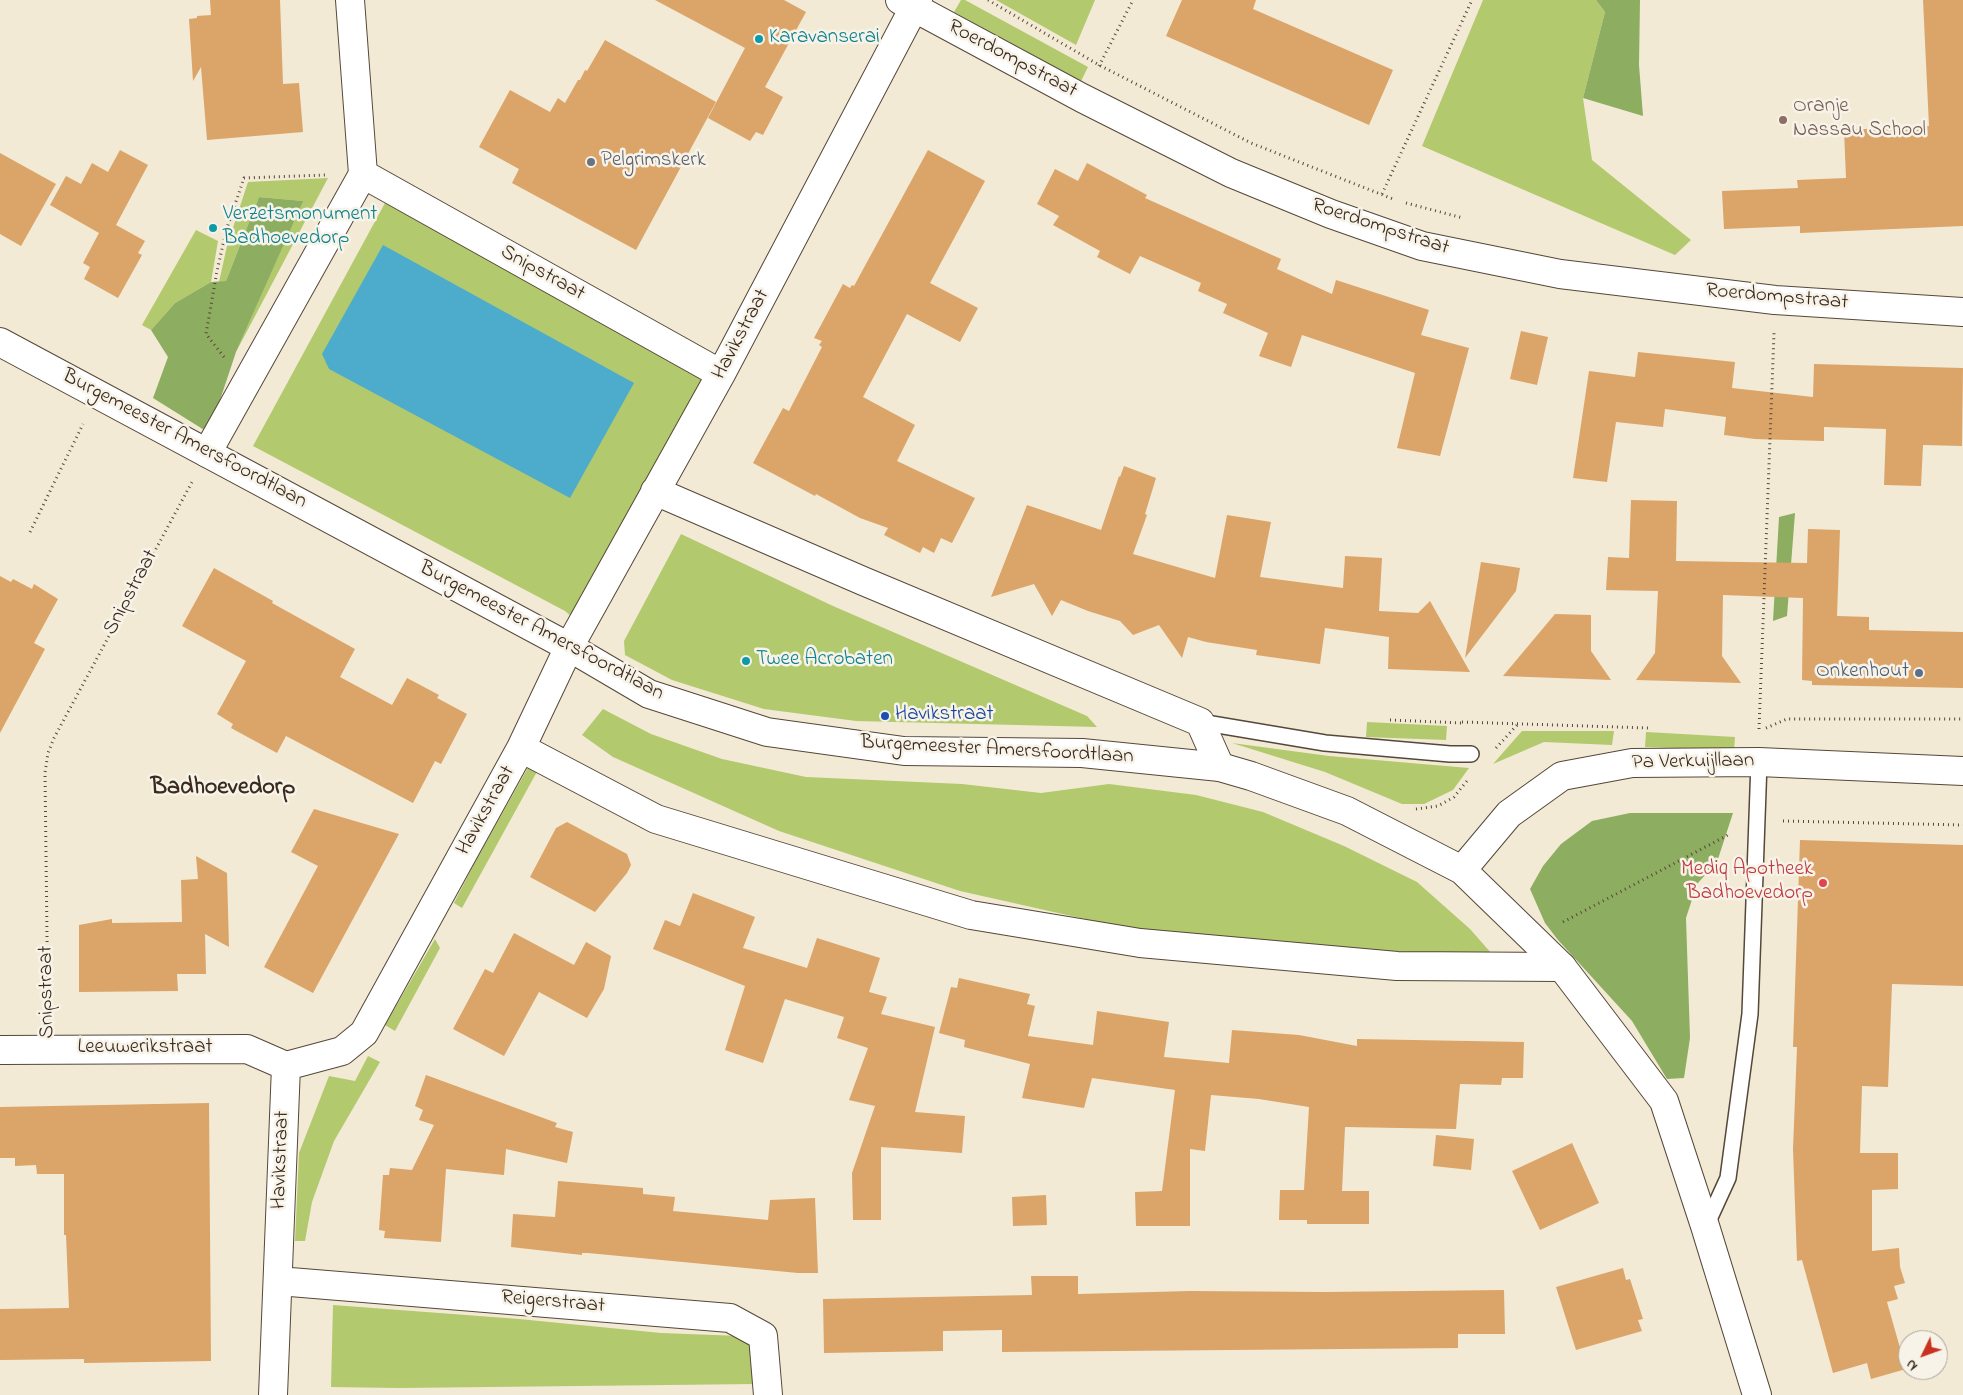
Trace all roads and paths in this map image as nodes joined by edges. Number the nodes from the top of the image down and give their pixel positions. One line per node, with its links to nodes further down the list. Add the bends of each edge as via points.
1 (350, 0): 8 (street)
2 (988, 0): 6 (path)
3 (1132, 0): 6 (path)
4 (1472, 0): 9 (path)
5 (911, 3): 7 (street, Roerdompstraat); 15 (street, Havikstraat)
6 (1099, 65): 7 (path); 9 (path, via 1251,143)
7 (1082, 98): 11 (street, Roerdompstraat, via 1231,173 1331,214 1422,246 1560,274)
8 (363, 174): 14 (path, via 244,178 226,231 206,334); 15 (street, Snipstraat); 17 (street)
9 (1382, 194): 10 (path)
10 (1465, 219)
11 (1775, 300): 12 (street, Roerdompstraat); 26 (path)
12 (1963, 312)
13 (0, 342): 16 (street, Burgemeester Amersfoordtlaan)
14 (227, 361)
15 (721, 374): 18 (street, Havikstraat)
16 (98, 394): 17 (street, Burgemeester Amersfoordtlaan); 19 (path)
17 (207, 453): 20 (street, Burgemeester Amersfoordtlaan); 38 (path, Snipstraat, via 48,753 45,773)
18 (655, 490): 20 (street, Havikstraat); 22 (street)
19 (30, 532)
20 (569, 648): 27 (street, Havikstraat); 30 (street, Burgemeester Amersfoordtlaan, via 649,694 767,732 904,751 1082,753)
21 (1963, 719): 26 (path, via 1787,718)
22 (1200, 722): 28 (lane, via 1324,743); 30 (street)
23 (1462, 722): 24 (path)
24 (1653, 728)
25 (1750, 730): 26 (path)
26 (1759, 731)
27 (521, 748): 36 (street, via 656,819 971,914 1140,943 1397,966); 39 (street, Havikstraat, via 364,1033 342,1051)
28 (1471, 754)
29 (1759, 762): 31 (street, Pa Verkuijllaan); 32 (lane); 34 (street, Pa Verkuijllaan, via 1632,763 1562,776 1509,814)
30 (1220, 767): 34 (street, Burgemeester Amersfoordtlaan, via 1347,811)
31 (1963, 771)
32 (1757, 820): 33 (path); 35 (path); 40 (lane, via 1750,1014 1728,1178)
33 (1963, 825)
34 (1462, 870): 35 (street, Burgemeester Amersfoordtlaan)
35 (1532, 939): 36 (street, Burgemeester Amersfoordtlaan)
36 (1562, 967): 40 (street, Burgemeester Amersfoordtlaan, via 1664,1101)
37 (0, 1050): 38 (street, Leeuwerikstraat)
38 (49, 1050): 39 (street, Leeuwerikstraat, via 247,1049)
39 (286, 1066): 41 (street, Havikstraat)
40 (1705, 1226): 44 (street, Burgemeester Amersfoordtlaan)
41 (278, 1281): 42 (street, Havikstraat); 43 (street, Reigerstraat, via 730,1318 763,1336)
42 (273, 1395)
43 (768, 1395)
44 (1757, 1395)

